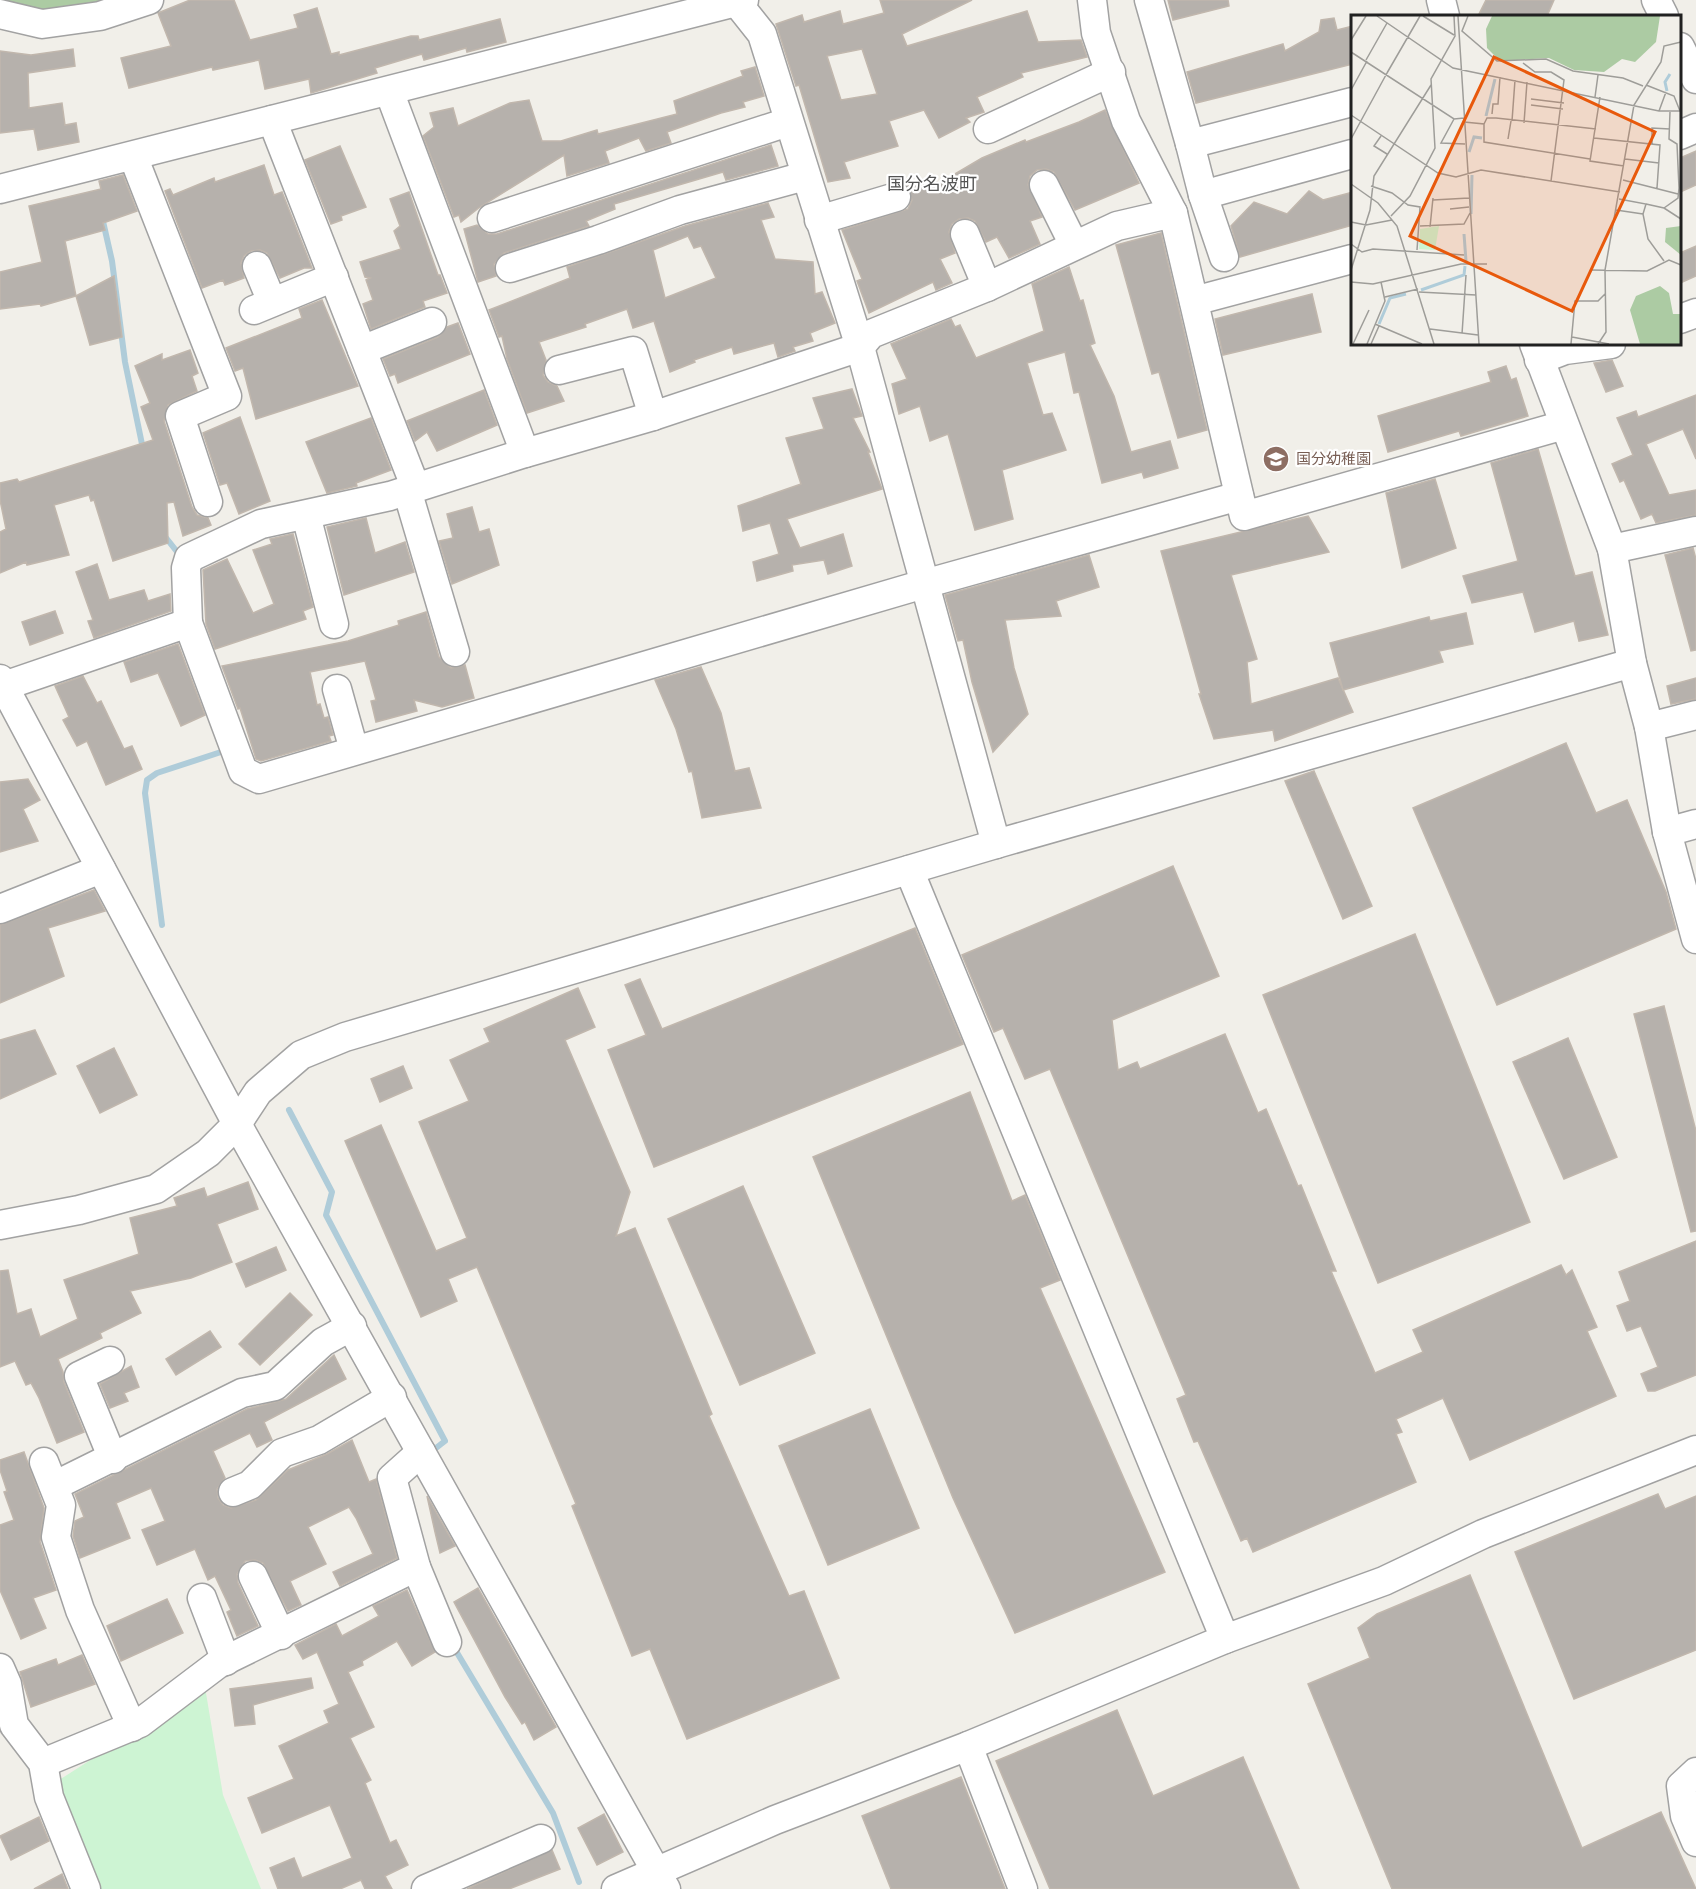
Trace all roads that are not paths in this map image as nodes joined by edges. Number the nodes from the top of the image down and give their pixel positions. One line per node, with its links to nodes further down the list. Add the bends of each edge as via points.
1 (149, 0): 7 (street, via 100,16 42,24)
2 (1149, 0): 20 (street)
3 (1441, 0): 8 (street)
4 (1656, 0): 9 (street)
5 (738, 1): 13 (street); 16 (street, via 762,34)
6 (1101, 2): 11 (street, via 1096,33)
7 (0, 14)
8 (1445, 15)
9 (1664, 15)
10 (1681, 48): 12 (street)
11 (1111, 72): 18 (street); 28 (street, via 1126,121)
12 (1696, 79)
13 (389, 92): 15 (street); 50 (street)
14 (1351, 103): 20 (street)
15 (273, 120): 22 (street); 37 (street)
16 (788, 122): 23 (street); 29 (street)
17 (1696, 128): 19 (street)
18 (988, 129)
19 (1681, 135)
20 (1190, 144): 26 (street)
21 (1351, 155): 26 (street)
22 (133, 156): 25 (street); 53 (street, via 227,396 180,416)
23 (805, 176): 30 (street); 36 (street, via 680,210)
24 (1044, 185): 32 (street)
25 (0, 189)
26 (1203, 195): 33 (street)
27 (896, 197): 30 (street)
28 (1173, 213): 32 (street, via 1117,226); 39 (street)
29 (492, 218)
30 (819, 220): 44 (street)
31 (965, 234): 38 (street)
32 (1074, 245): 38 (street)
33 (1224, 257)
34 (1351, 260): 39 (street)
35 (257, 266): 37 (street, via 263,306)
36 (510, 268)
37 (333, 278): 45 (street)
38 (987, 287): 44 (street, via 871,334)
39 (1194, 301): 52 (street)
40 (1696, 313): 41 (street)
41 (1681, 319)
42 (432, 322): 45 (street)
43 (1603, 345): 46 (street)
44 (860, 347): 48 (street); 57 (street)
45 (362, 350): 51 (street)
46 (1536, 352): 49 (street)
47 (559, 370): 48 (street, via 633,351)
48 (653, 416): 50 (street)
49 (1564, 425): 52 (street, via 1244,516); 56 (street)
50 (525, 453): 51 (street)
51 (411, 488): 54 (street); 60 (street)
52 (1239, 496): 57 (street)
53 (208, 502)
54 (306, 515): 58 (street); 59 (street, via 261,525 189,558)
55 (1696, 531): 56 (street)
56 (1612, 549): 61 (street)
57 (924, 584): 66 (street); 69 (street)
58 (334, 624)
59 (183, 625): 62 (street); 66 (street, via 243,771 259,779)
60 (455, 652)
61 (1632, 663): 65 (street); 69 (street)
62 (2, 683): 70 (street)
63 (337, 689): 66 (street)
64 (1696, 715): 65 (street)
65 (1649, 727): 68 (street)
66 (354, 750)
67 (1696, 824): 68 (street)
68 (1667, 832): 73 (street)
69 (996, 844): 71 (street)
70 (100, 869): 72 (street); 74 (street)
71 (909, 870): 74 (street, via 345,1036 301,1055 258,1092); 87 (street)
72 (0, 909)
73 (1696, 939)
74 (237, 1124): 75 (street, via 208,1153 156,1189 79,1210); 76 (street)
75 (0, 1225)
76 (352, 1326): 78 (street); 81 (street, via 323,1342 275,1386 242,1393)
77 (110, 1361): 81 (street, via 79,1376)
78 (392, 1397): 80 (street); 82 (street, via 319,1440 282,1453 250,1485)
79 (1695, 1451): 87 (street, via 1483,1534 1384,1581)
80 (421, 1452): 83 (street, via 392,1478); 97 (street)
81 (113, 1459): 91 (street, via 49,1474 61,1505 57,1538 80,1610)
82 (233, 1492)
83 (416, 1568): 86 (street); 88 (street)
84 (252, 1576): 86 (street)
85 (202, 1598): 89 (street)
86 (281, 1635): 89 (street)
87 (1225, 1639): 92 (street)
88 (447, 1642)
89 (226, 1660): 91 (street)
90 (0, 1668): 93 (street, via 14,1725)
91 (132, 1727): 93 (street)
92 (968, 1746): 97 (street, via 775,1820); 101 (street)
93 (43, 1763): 98 (street, via 49,1797)
94 (1696, 1772): 96 (street, via 1681,1786 1685,1816)
95 (541, 1839): 99 (street)
96 (1696, 1842)
97 (661, 1880): 100 (street)
98 (86, 1889)
99 (426, 1889)
100 (616, 1889)
101 (1023, 1889)

